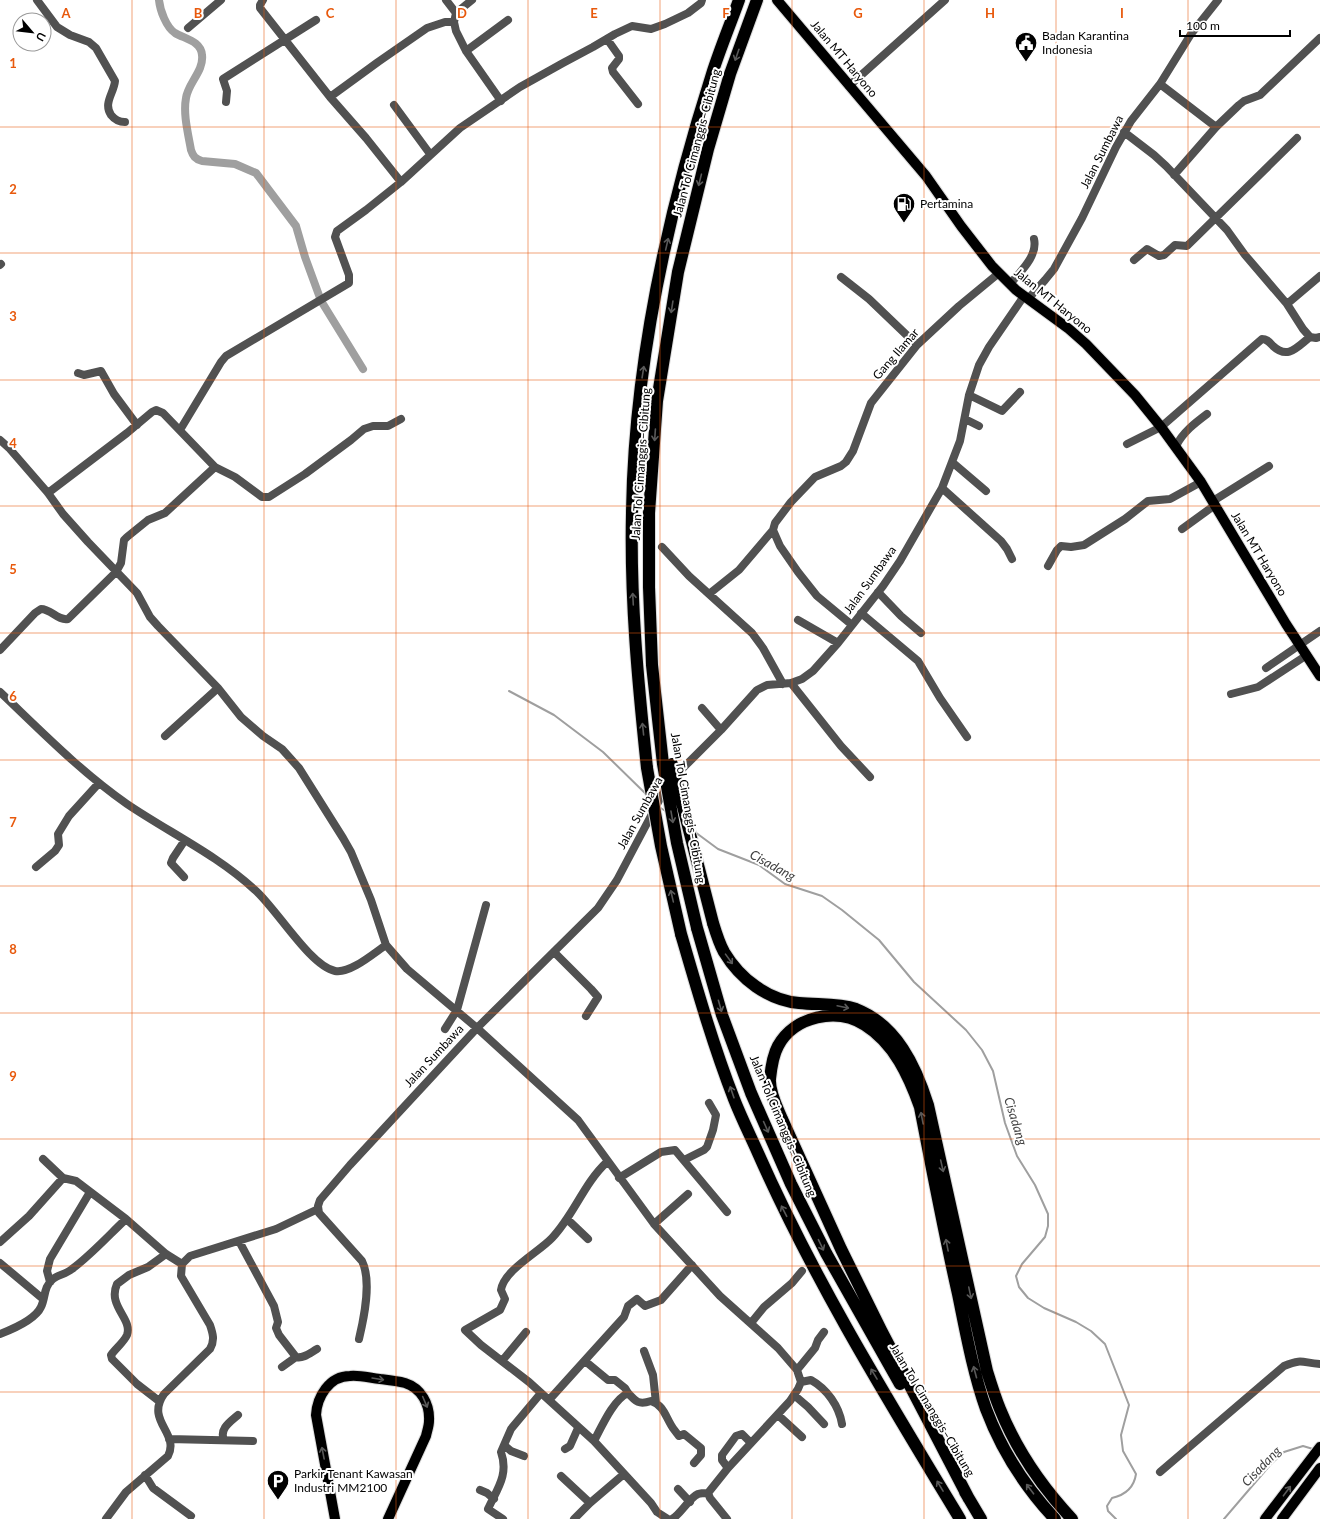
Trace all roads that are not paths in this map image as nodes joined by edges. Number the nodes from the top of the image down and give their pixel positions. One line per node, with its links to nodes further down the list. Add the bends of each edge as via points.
1 (37, 0): 28 (street, via 58,27 96,48 115,81 108,103 110,114 116,120)
2 (221, 0): 16 (street)
3 (446, 0): 12 (street)
4 (472, 0): 12 (street)
5 (702, 0): 19 (street, via 688,13 665,24 651,29 632,26)
6 (739, 0): 188 (highway, Jalan Tol Cimanggis–Cibitung, one-way to 6, bridge, via 822,1284 775,1193 734,1100 706,1021 681,934 660,846 647,768 637,673 633,591 632,513 638,405 658,281 689,148 712,72)
7 (757, 0): 95 (highway, Jalan Tol Cimanggis–Cibitung, one-way to 95, via 730,74 681,257 657,401 649,513 649,588 652,665)
8 (778, 0): 22 (main road, Jalan MT Haryono)
9 (945, 0): 22 (street)
10 (1218, 0): 21 (street, Jalan Sumbawa, via 1191,34)
11 (260, 1): 18 (street, via 260,8)
12 (456, 13): 15 (street)
13 (316, 20): 18 (street)
14 (508, 20): 20 (street)
15 (454, 22): 20 (street); 23 (street, via 427,28)
16 (188, 28)
17 (1320, 38): 29 (street, via 1260,95 1239,105)
18 (286, 39): 23 (street); 25 (street, via 223,79 227,92)
19 (607, 39): 24 (street, via 520,87); 26 (street, via 619,56 612,68 613,72)
20 (466, 51): 24 (street)
21 (1160, 84): 29 (street); 30 (street, Jalan Sumbawa)
22 (849, 86): 38 (main road, Jalan MT Haryono, via 926,176)
23 (330, 97): 34 (street)
24 (501, 101): 32 (street, via 460,128)
25 (226, 102)
26 (638, 104)
27 (394, 105): 32 (street)
28 (125, 122)
29 (1216, 127): 33 (street)
30 (1124, 132): 33 (street); 42 (street, Jalan Sumbawa, via 1064,251 1046,280)
31 (1298, 138): 35 (street)
32 (430, 154): 34 (street)
33 (1174, 175): 35 (street)
34 (401, 182): 56 (street, via 337,230 335,237 349,275 349,283 226,356)
35 (1216, 218): 37 (street, via 1187,246 1175,245 1162,256 1146,249); 43 (street)
36 (1034, 239): 41 (street, via 1032,255)
37 (1134, 260)
38 (999, 273): 41 (main road, Jalan MT Haryono); 46 (street, Gang Ilamar)
39 (1320, 276): 43 (street)
40 (841, 277): 46 (street, via 869,299)
41 (1010, 284): 42 (main road, Jalan MT Haryono)
42 (1026, 298): 49 (street, Jalan Sumbawa, via 981,361); 55 (main road, Jalan MT Haryono, via 1086,344 1124,382)
43 (1287, 304): 44 (street)
44 (1310, 337): 45 (street); 55 (street, via 1290,352 1284,353 1262,339)
45 (1320, 337)
46 (917, 345): 69 (street, Gang Ilamar, via 871,403 851,455 844,464 811,480 776,520)
47 (78, 373): 53 (street, via 84,375 101,371)
48 (1020, 392): 49 (street, via 1002,411)
49 (969, 395): 52 (street, Jalan Sumbawa)
50 (1207, 414): 59 (street, via 1186,431)
51 (401, 419): 62 (street, via 388,426 364,429 305,474 267,498)
52 (965, 419): 54 (street); 60 (street, Jalan Sumbawa)
53 (137, 425): 56 (street, via 156,410 163,413); 66 (street)
54 (979, 426)
55 (1162, 426): 58 (street); 59 (main road, Jalan MT Haryono)
56 (180, 430): 62 (street)
57 (0, 440): 66 (street, via 10,448)
58 (1127, 444)
59 (1176, 446): 63 (main road, Jalan MT Haryono)
60 (952, 462): 64 (street, Jalan Sumbawa); 65 (street)
61 (1269, 466): 67 (street)
62 (215, 467): 73 (street, via 165,513 148,520 124,540 123,558)
63 (1201, 482): 67 (main road, Jalan MT Haryono); 72 (street, via 1170,499 1148,501 1084,545 1061,546 1056,550)
64 (942, 488): 71 (street, via 1001,541); 74 (street, Jalan Sumbawa, via 900,561)
65 (986, 491)
66 (48, 494): 73 (street)
67 (1214, 503): 68 (street); 82 (main road, Jalan MT Haryono)
68 (1182, 529)
69 (773, 530): 75 (street, via 739,570); 78 (street, via 780,546 817,596)
70 (662, 548): 75 (street)
71 (1012, 559)
72 (1048, 566)
73 (116, 572): 83 (street, via 68,619 61,619 48,610 41,609); 88 (street, via 137,593 150,617)
74 (878, 592): 76 (street, Jalan Sumbawa); 80 (street)
75 (709, 594): 87 (street, via 752,633)
76 (861, 614): 78 (street, Jalan Sumbawa); 94 (street, via 918,661)
77 (798, 620): 81 (street)
78 (852, 625): 81 (street, Jalan Sumbawa)
79 (1320, 631): 82 (street)
80 (921, 633)
81 (838, 643): 87 (street, Jalan Sumbawa, via 810,674)
82 (1300, 645): 84 (main road, Jalan MT Haryono); 85 (street)
83 (0, 650)
84 (1307, 655): 86 (main road, Jalan MT Haryono); 90 (street, via 1258,687)
85 (1266, 668)
86 (1320, 676)
87 (787, 684): 92 (street, Jalan Sumbawa, via 764,686 757,690); 96 (street)
88 (218, 688): 93 (street); 102 (street, via 241,717 282,749 303,774 351,852 372,900)
89 (0, 692): 97 (street)
90 (1231, 694)
91 (702, 708): 92 (street)
92 (721, 730): 103 (street, Jalan Sumbawa, via 673,779 611,890 598,908)
93 (165, 736)
94 (967, 737)
95 (667, 764): 177 (highway, Jalan Tol Cimanggis–Cibitung, one-way to 177, bridge, via 677,843 697,928 722,1015 751,1093 791,1184 826,1254); 191 (highway, one-way to 191, bridge, via 713,924 724,951 738,971 758,988 776,998 797,1003 838,1005 856,1010 892,1033 908,1055 920,1078 928,1105 987,1371 999,1408 1012,1437 1032,1470)
96 (870, 777)
97 (99, 783): 98 (street); 99 (street, via 69,816 58,834 59,845 55,851)
98 (185, 840): 100 (street, via 171,863); 102 (street, via 236,874 256,891 307,950 329,969 349,969)
99 (36, 867)
100 (184, 877)
101 (486, 905): 104 (street)
102 (386, 945): 104 (street, via 407,969)
103 (554, 952): 105 (street, via 598,998); 106 (street, Jalan Sumbawa)
104 (457, 1010): 106 (street); 107 (street)
105 (586, 1016)
106 (477, 1028): 111 (street, via 578,1120); 116 (street, Jalan Sumbawa, via 350,1165 320,1200)
107 (445, 1029)
108 (709, 1103): 110 (street, via 716,1115 709,1144 704,1150)
109 (43, 1159): 112 (street)
110 (684, 1160): 113 (street, via 675,1150 661,1152); 117 (street)
111 (608, 1162): 113 (street); 119 (street, via 596,1173)
112 (63, 1178): 114 (street, via 76,1181); 123 (street, via 29,1216)
113 (619, 1178): 120 (street)
114 (90, 1192): 118 (street); 129 (street, via 50,1259 47,1271)
115 (688, 1194): 120 (street)
116 (318, 1209): 122 (street); 135 (street, via 364,1266 367,1279 364,1317)
117 (727, 1212)
118 (126, 1219): 124 (street); 129 (street, via 73,1268)
119 (567, 1219): 121 (street); 139 (street, via 552,1239 524,1260 505,1280 501,1290 505,1300 500,1310 465,1330)
120 (654, 1224): 127 (street)
121 (588, 1239)
122 (239, 1241): 126 (street, via 190,1256); 138 (street, via 274,1306 279,1335)
123 (0, 1242)
124 (166, 1254): 126 (street); 149 (street, via 117,1284 114,1294 116,1303 125,1319 128,1332 111,1355 112,1360 137,1384)
125 (0, 1263): 130 (street)
126 (182, 1264): 149 (street, via 181,1276 210,1325 213,1344)
127 (692, 1265): 131 (street, via 720,1296); 140 (street, via 661,1300 645,1306 637,1299 628,1306 624,1317)
128 (802, 1271): 131 (street)
129 (50, 1282): 130 (street, via 44,1291)
130 (43, 1299): 134 (street, via 40,1309 23,1324)
131 (751, 1323): 143 (street)
132 (526, 1332): 139 (street)
133 (824, 1332): 143 (street)
134 (0, 1334)
135 (359, 1339)
136 (316, 1349): 138 (street, via 305,1356)
137 (644, 1351): 150 (street, via 653,1375)
138 (296, 1357): 142 (street)
139 (502, 1361): 145 (street)
140 (585, 1361): 146 (street, via 608,1380 615,1380); 148 (street)
141 (1320, 1365): 169 (street, via 1304,1360 1284,1366)
142 (282, 1367)
143 (797, 1370): 144 (street)
144 (801, 1382): 147 (street); 154 (street, via 811,1380 829,1395 836,1405)
145 (541, 1393): 148 (street); 162 (street, via 512,1429)
146 (628, 1393): 150 (street, via 635,1402); 160 (street, via 615,1404)
147 (794, 1395): 152 (street); 153 (street)
148 (549, 1400): 155 (street)
149 (159, 1401): 157 (street, via 158,1413)
150 (656, 1403): 166 (street, via 679,1436 684,1434 701,1448 700,1455)
151 (238, 1415): 158 (street, via 224,1428)
152 (778, 1415): 156 (street); 161 (street)
153 (824, 1424)
154 (842, 1424)
155 (578, 1428): 160 (street); 164 (street)
156 (802, 1437)
157 (169, 1439): 158 (street); 171 (street, via 168,1456)
158 (224, 1440): 159 (street)
159 (253, 1441)
160 (594, 1441): 170 (street)
161 (751, 1443): 167 (street); 167 (street, via 742,1434 736,1436 722,1455 722,1460)
162 (504, 1445): 165 (street); 176 (street, via 501,1452 504,1473)
163 (1320, 1447): 192 (main road, one-way to 163)
164 (566, 1449)
165 (524, 1456)
166 (694, 1463)
167 (728, 1468): 175 (street)
168 (1320, 1468): 193 (main road)
169 (1160, 1472)
170 (624, 1474): 178 (street); 186 (street, via 657,1512)
171 (145, 1475): 180 (street, via 154,1488); 181 (street, via 126,1492)
172 (561, 1476): 178 (street)
173 (480, 1490): 176 (street)
174 (678, 1490): 179 (street)
175 (708, 1493): 179 (street, via 699,1494); 187 (street)
176 (494, 1499): 184 (street, via 488,1509)
177 (969, 1499): 189 (highway, Jalan Tol Cimanggis–Cibitung); 190 (highway, one-way to 177, via 1021,1477 987,1410 975,1371 956,1286 920,1107 911,1082 900,1061 866,1025 852,1018 820,1016 802,1023 778,1046 770,1080 774,1099 844,1256)
178 (590, 1502): 185 (street)
179 (690, 1502): 186 (street)
180 (191, 1516)
181 (106, 1519)
182 (335, 1519): 183 (main road, one-way to 183, via 316,1405 321,1394 334,1382 348,1376 404,1383 423,1395 428,1407 426,1436)
183 (388, 1519)
184 (503, 1519)
185 (574, 1519)
186 (672, 1519)
187 (727, 1519)
188 (960, 1519)
189 (981, 1519)
190 (1055, 1519)
191 (1072, 1519)
192 (1265, 1519)
193 (1282, 1519)

